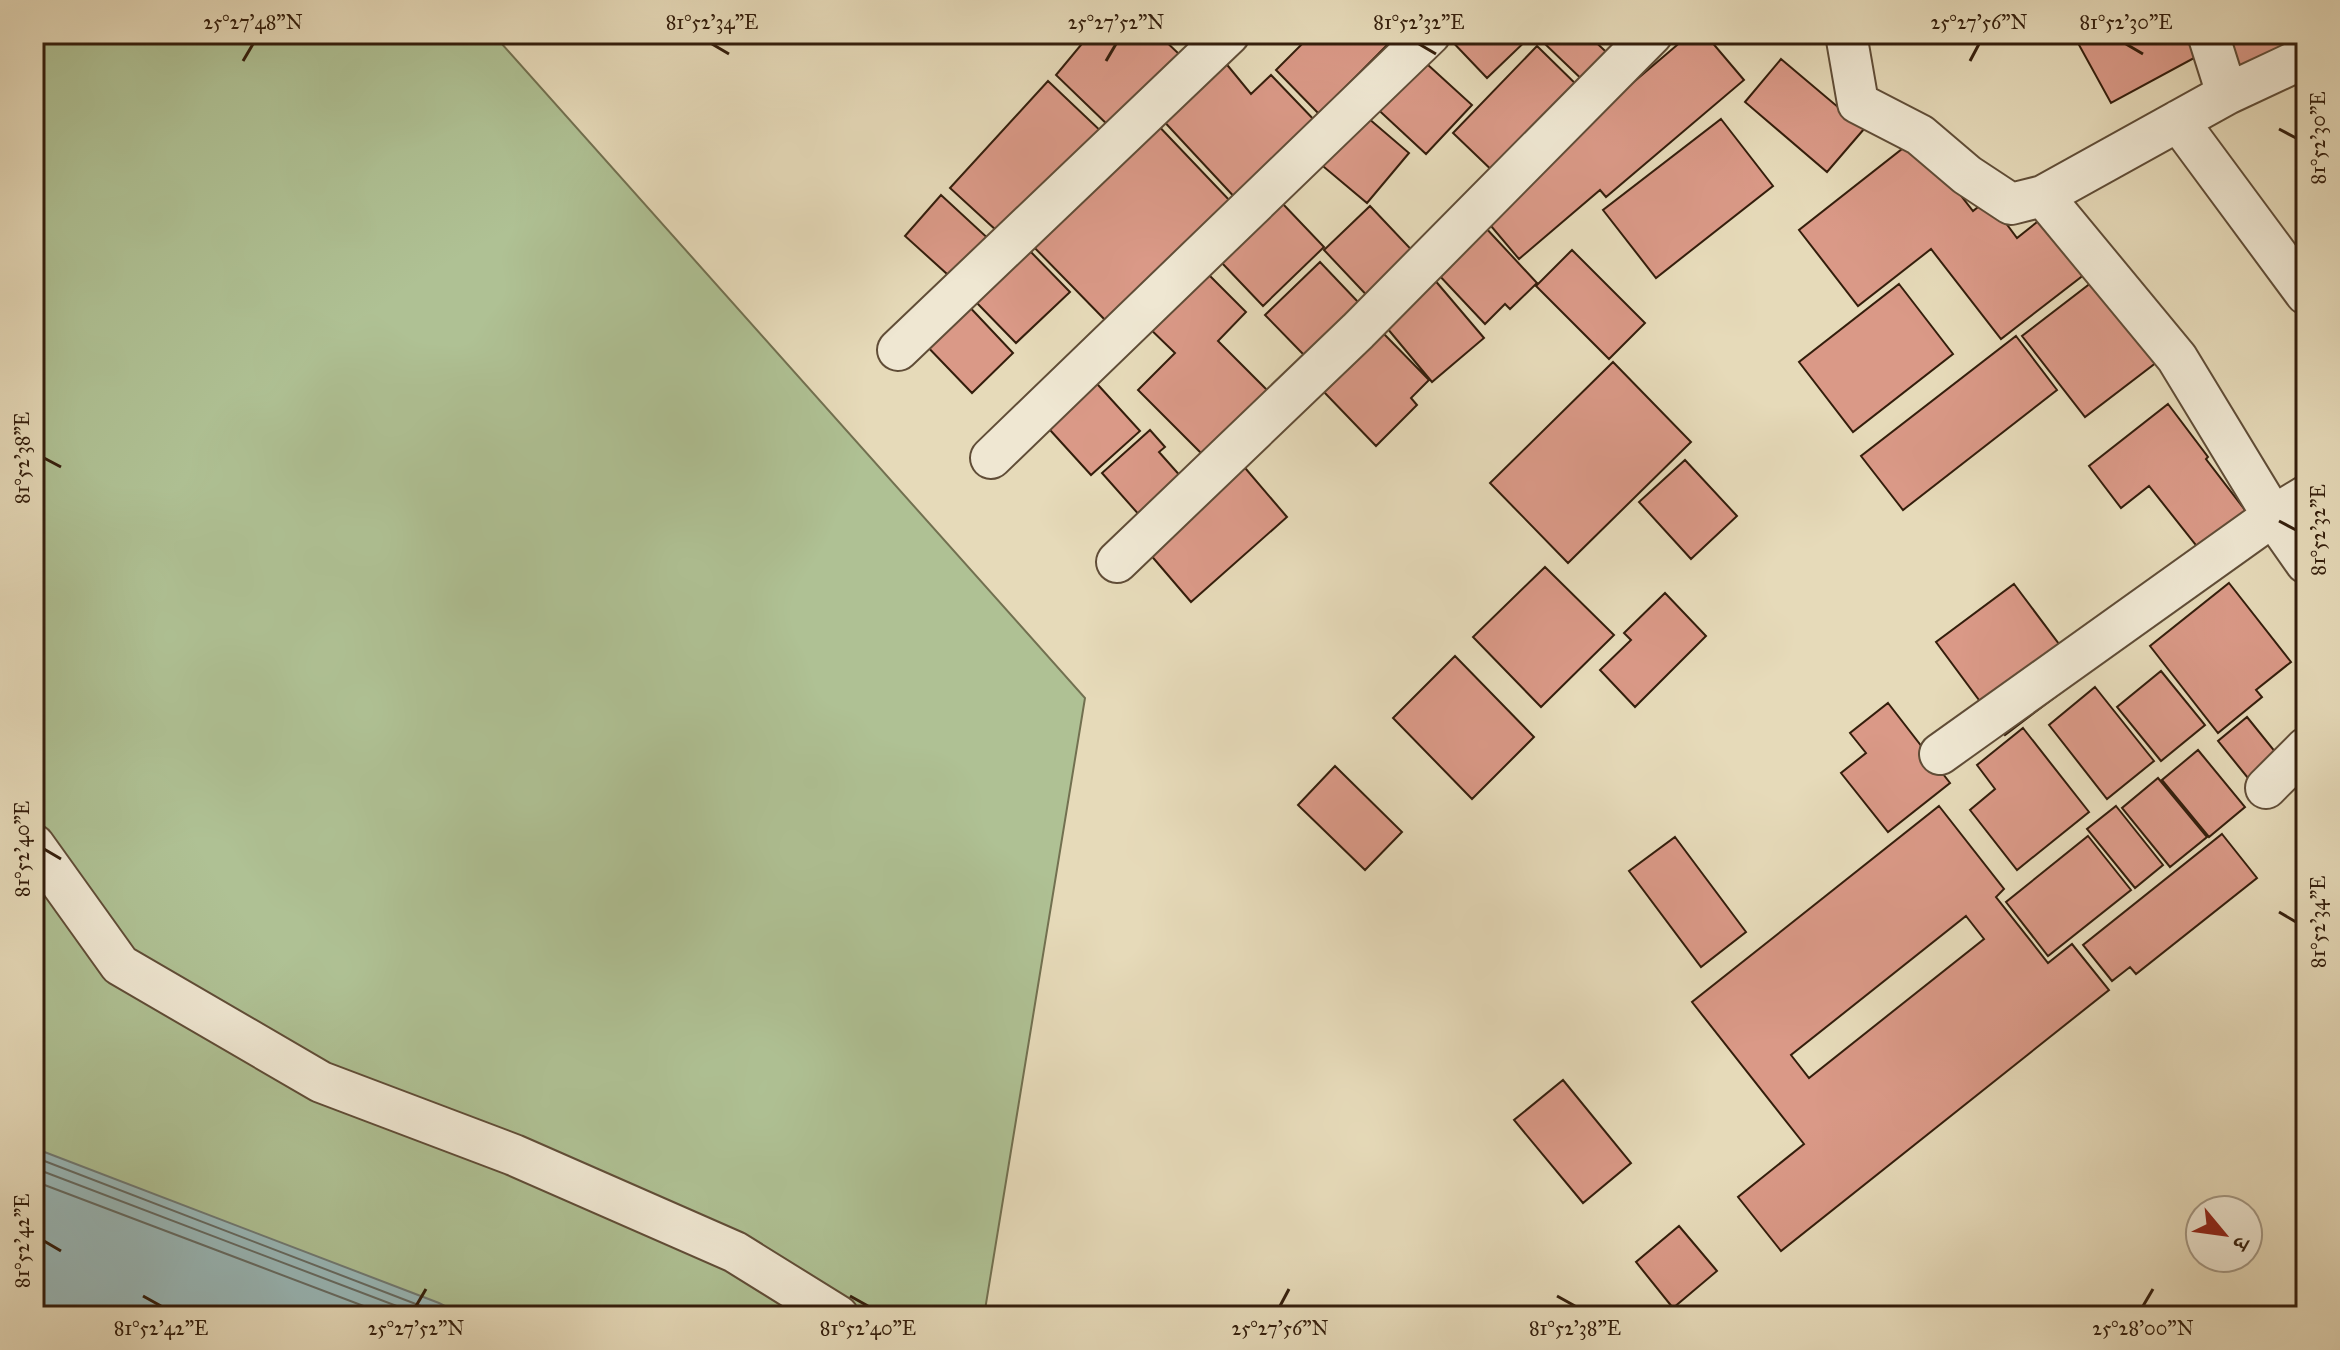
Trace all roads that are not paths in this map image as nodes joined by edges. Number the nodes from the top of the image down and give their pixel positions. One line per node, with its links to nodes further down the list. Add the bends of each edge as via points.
1 (1229, 34): 11 (street)
2 (1430, 34): 12 (street)
3 (1652, 34): 14 (street, via 1358,331)
4 (1846, 34): 9 (street, via 1858,103 1920,135 2011,204)
5 (2208, 34): 7 (street)
6 (2306, 57): 7 (street)
7 (2227, 94): 8 (street)
8 (2178, 121): 9 (street); 10 (street)
9 (2043, 196): 13 (street, via 2177,358)
10 (2306, 294)
11 (898, 350)
12 (991, 458)
13 (2289, 506): 15 (street); 17 (street)
14 (1117, 562)
15 (2306, 563)
16 (2306, 748): 18 (street)
17 (1940, 754)
18 (2266, 788)
19 (34, 845): 20 (street, via 120,965 321,1082 514,1155 735,1252)
20 (838, 1316)

